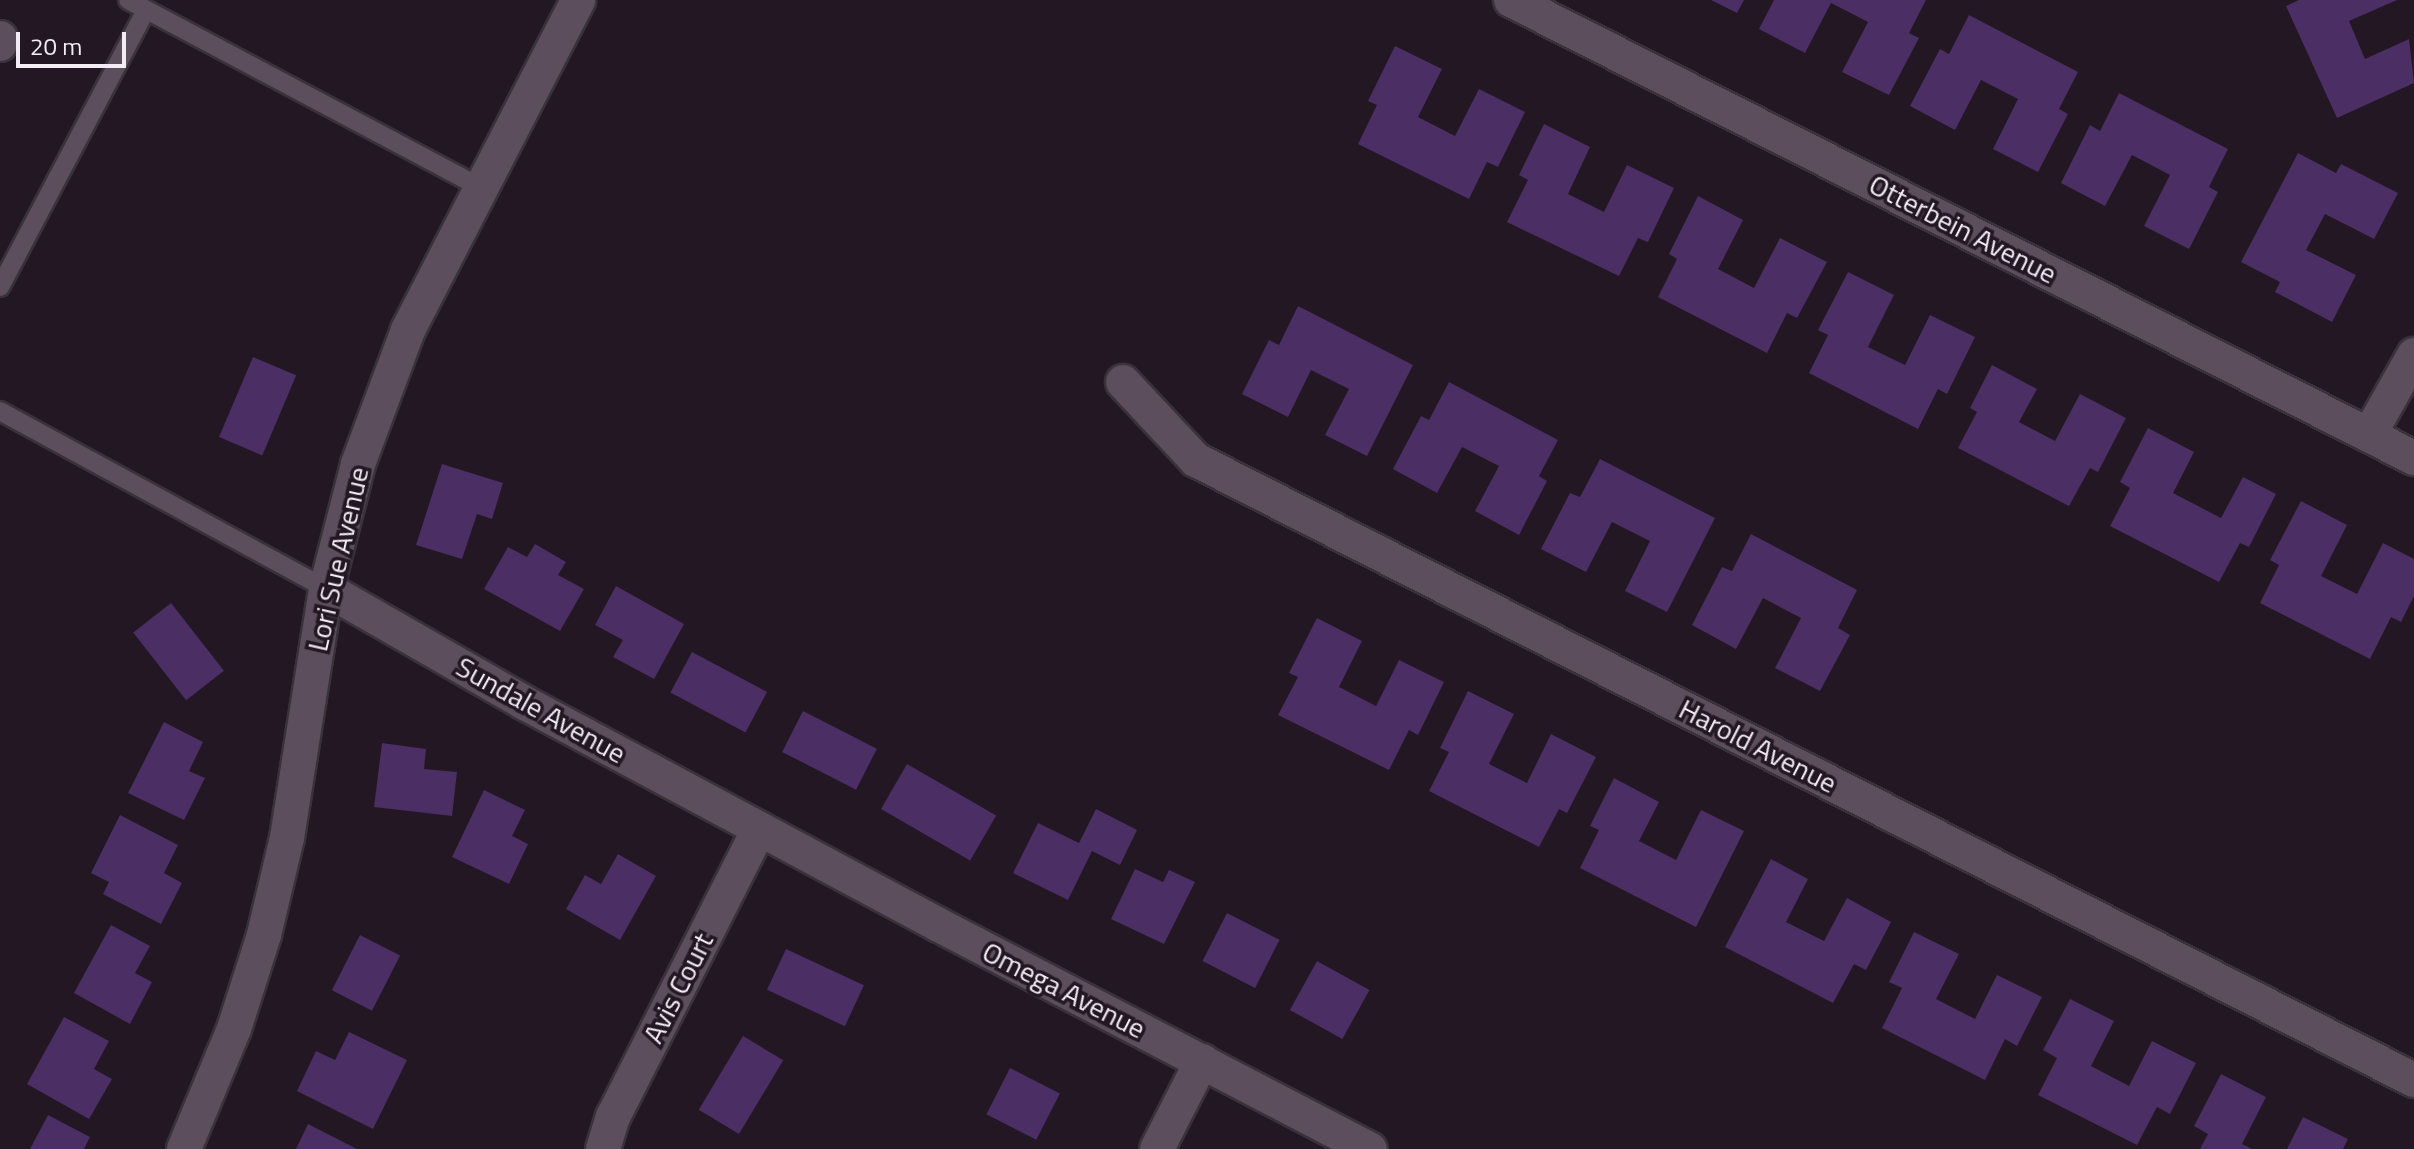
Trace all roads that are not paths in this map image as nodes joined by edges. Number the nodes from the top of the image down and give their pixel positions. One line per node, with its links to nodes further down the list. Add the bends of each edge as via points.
1 (128, 0): 4 (lane)
2 (578, 0): 7 (street, Lori Sue Avenue)
3 (1511, 0): 12 (street, Otterbein Avenue)
4 (146, 10): 7 (lane); 8 (lane)
5 (0, 38): 6 (street)
6 (0, 44)
7 (481, 188): 14 (street, Lori Sue Avenue, via 408,330 358,464)
8 (0, 287)
9 (2414, 355): 12 (street)
10 (1123, 382): 17 (street, Harold Avenue, via 1196,460)
11 (0, 411): 14 (lane)
12 (2369, 435): 13 (street, Otterbein Avenue)
13 (2414, 458)
14 (326, 589): 15 (street, Sundale Avenue); 18 (street, Lori Sue Avenue, via 287,838 264,935 234,1029)
15 (759, 829): 16 (street, Omega Avenue); 19 (street, Avis Court, via 613,1117)
16 (1202, 1061): 20 (street); 21 (street, Omega Avenue)
17 (2414, 1080)
18 (184, 1149)
19 (603, 1149)
20 (1157, 1149)
21 (1370, 1149)

